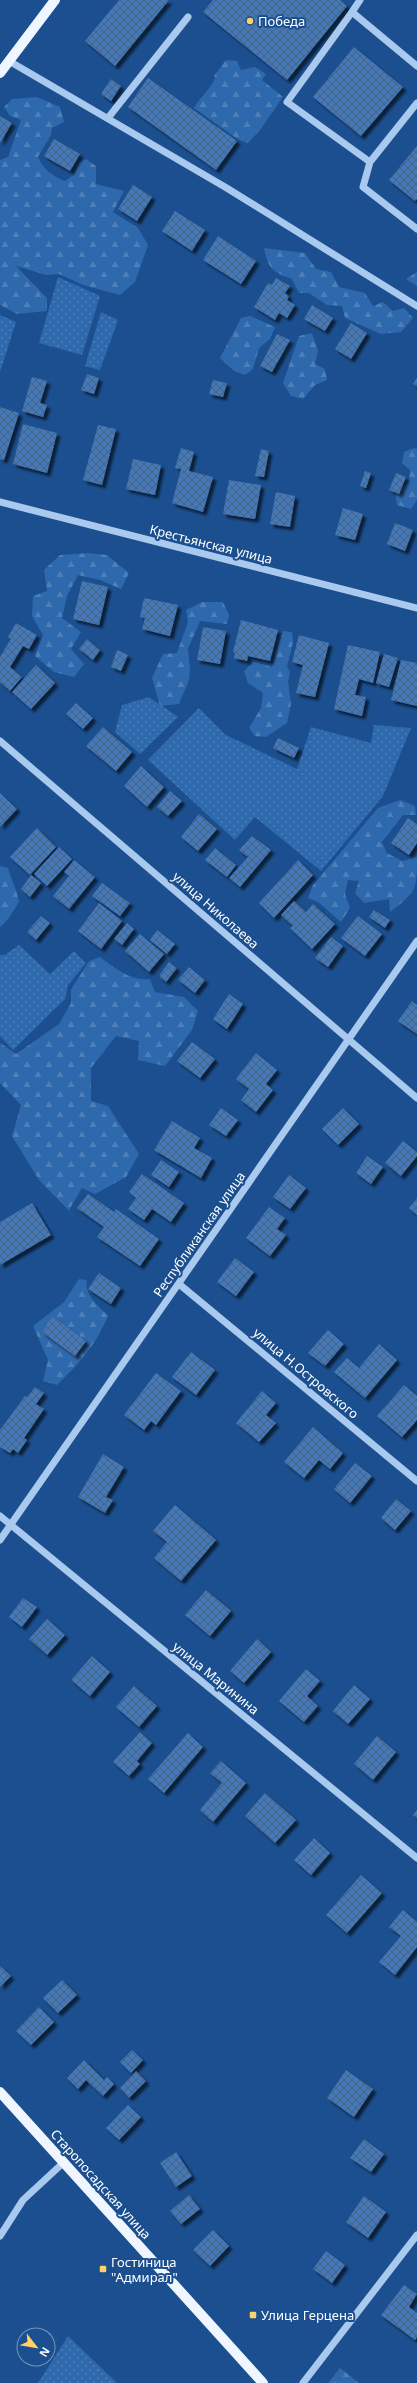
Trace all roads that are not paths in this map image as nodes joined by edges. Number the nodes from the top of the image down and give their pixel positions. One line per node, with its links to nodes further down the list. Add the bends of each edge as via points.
1 (55, 0): 5 (main road)
2 (360, 0): 3 (street)
3 (352, 12): 6 (street); 10 (street, via 287,102)
4 (188, 17): 9 (street)
5 (9, 61): 7 (main road); 9 (street)
6 (417, 66)
7 (0, 73)
8 (417, 103): 10 (street)
9 (108, 118): 12 (street)
10 (370, 162): 11 (street, via 363,187)
11 (417, 229)
12 (417, 306)
13 (0, 502): 14 (street, Крестьянская улица)
14 (417, 608)
15 (0, 741): 17 (street, улица Николаева)
16 (417, 941): 17 (street, Республиканская улица)
17 (348, 1040): 18 (street, улица Николаева); 19 (street, Республиканская улица)
18 (417, 1098)
19 (179, 1284): 20 (street, улица Н.Островского); 22 (street, Республиканская улица)
20 (417, 1481)
21 (0, 1516): 22 (street, улица Маринина)
22 (11, 1525): 23 (street, Республиканская улица); 24 (street, улица Маринина)
23 (0, 1540)
24 (417, 1858)
25 (0, 2092): 26 (main road, Старопосадская улица)
26 (64, 2163): 27 (street, via 24,2200); 30 (main road, Старопосадская улица)
27 (3, 2225): 29 (street)
28 (417, 2235): 31 (street)
29 (0, 2236)
30 (263, 2383)
31 (303, 2383)

